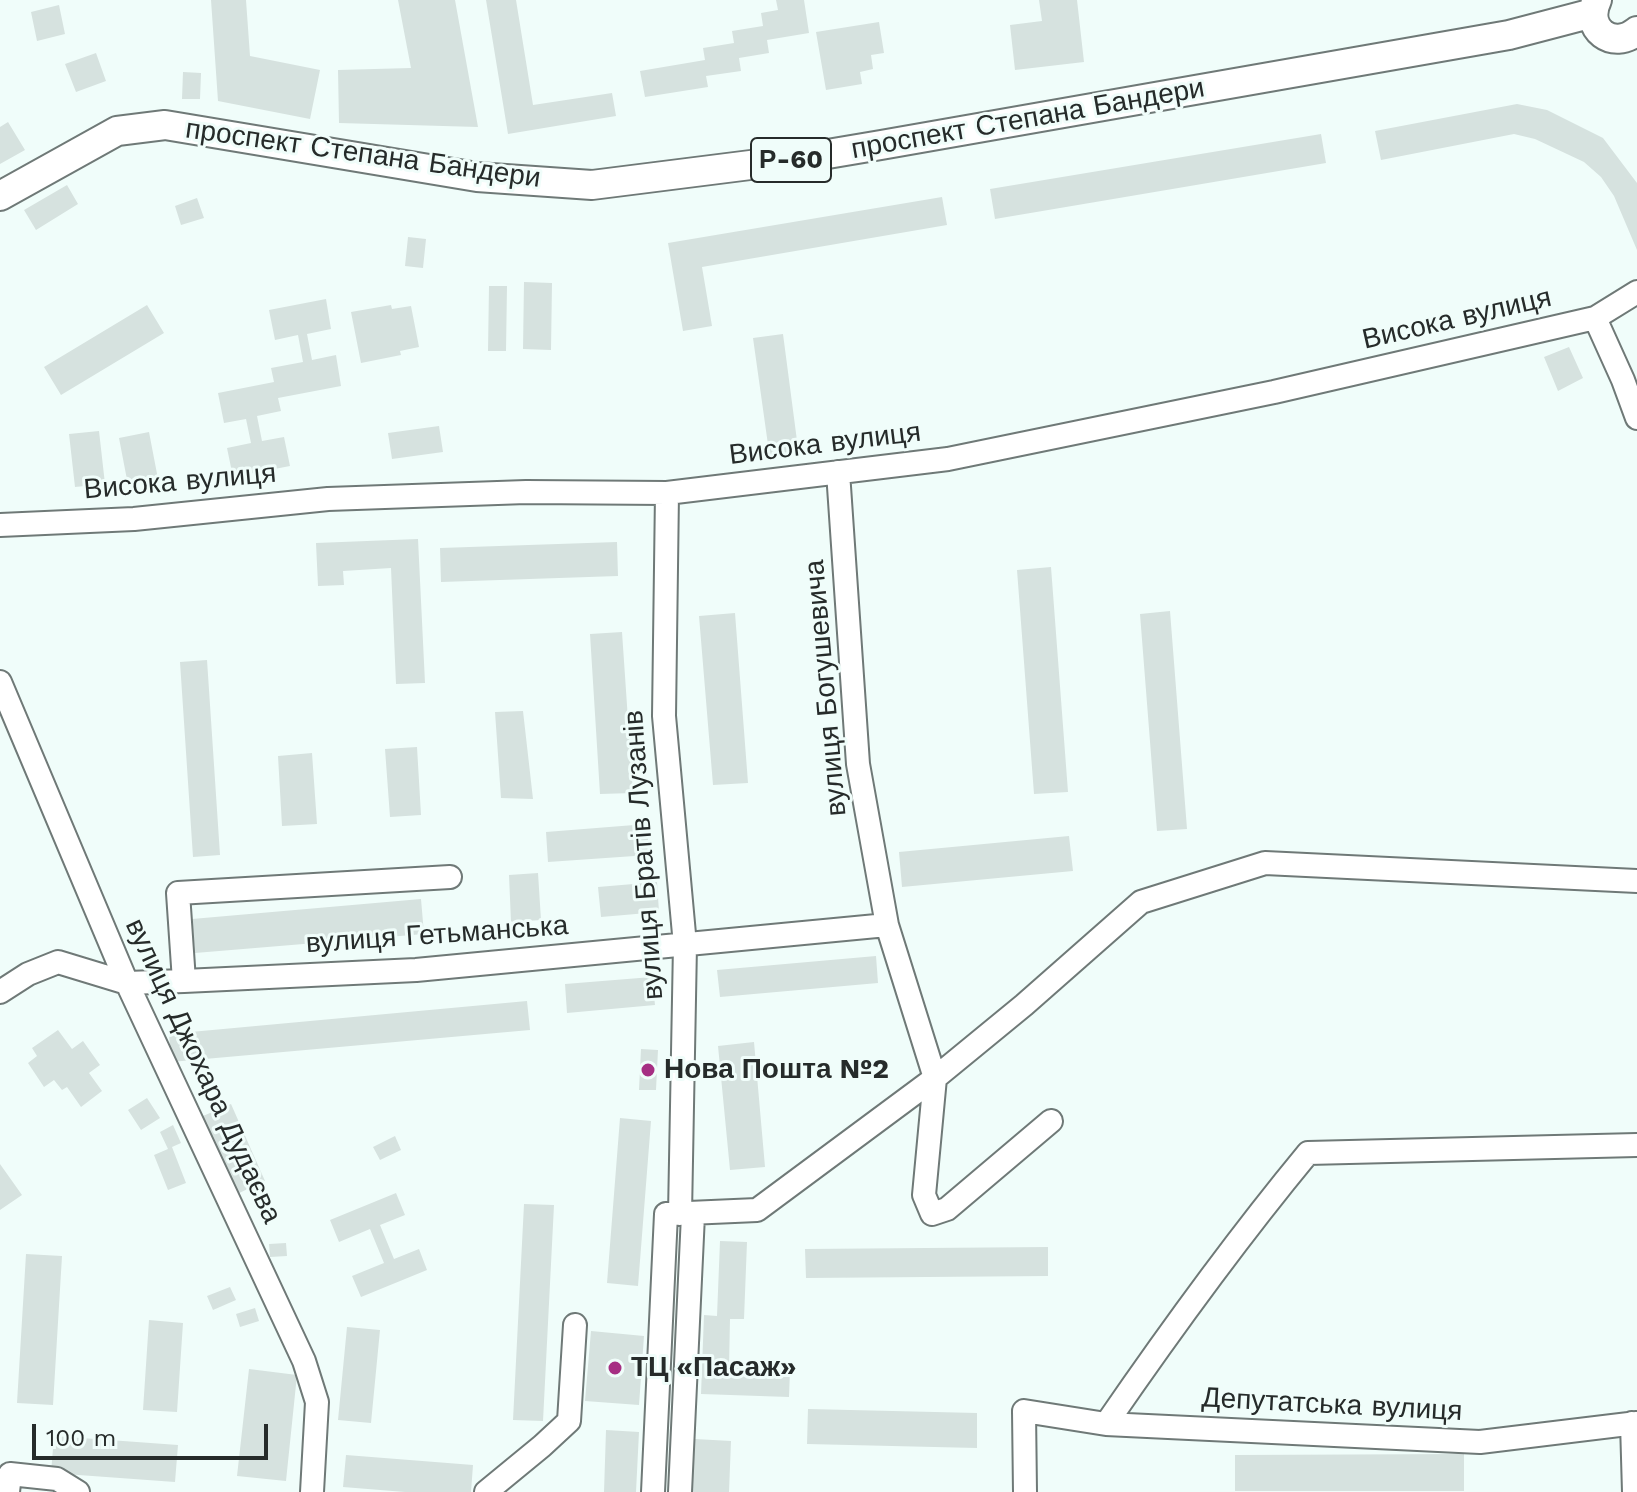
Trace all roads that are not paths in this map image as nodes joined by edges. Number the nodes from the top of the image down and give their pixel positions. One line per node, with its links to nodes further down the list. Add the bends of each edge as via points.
1 (1595, 7): 2 (main road, Р-60, via 1594,23 1600,32 1617,40); 3 (main road, проспект Степана Бандери / Р-60, via 1509,35 798,159 592,185 477,177 165,125 117,131)
2 (1636, 33)
3 (0, 196)
4 (1637, 292): 5 (street, Висока вулиця)
5 (1595, 318): 6 (street); 7 (street, Висока вулиця, via 948,459)
6 (1637, 418)
7 (838, 472): 8 (street, Висока вулиця); 13 (street, вулиця Богушевича, via 858,764)
8 (667, 493): 9 (street, Висока вулиця, via 328,499 134,519); 14 (street, вулиця Братів Лузанів, via 664,716)
9 (0, 525)
10 (0, 682): 16 (street, вулиця Джохара Дудаєва)
11 (450, 877): 15 (street, via 178,893)
12 (1637, 881): 18 (street, via 1265,863 1141,902)
13 (887, 925): 14 (street, вулиця Гетьманська); 18 (street, вулиця Богушевича)
14 (685, 945): 15 (street, вулиця Гетьманська, via 416,970); 21 (street, вулиця Братів Лузанів)
15 (184, 981): 16 (street, вулиця Гетьманська)
16 (127, 983): 17 (street, вулиця Гетьманська, via 58,962); 27 (street, вулиця Джохара Дудаєва, via 304,1361 317,1402)
17 (0, 992)
18 (935, 1078): 19 (street, вулиця Богушевича, via 924,1195 932,1214 947,1209); 21 (street, via 757,1210)
19 (1051, 1121)
20 (1637, 1145): 24 (street, via 1308,1153 1171,1329)
21 (680, 1214): 29 (street, вулиця Братів Лузанів); 30 (street, вулиця Братів Лузанів)
22 (575, 1325): 28 (street, via 569,1421)
23 (1634, 1423): 24 (street, Депутатська вулиця, via 1480,1442); 32 (street)
24 (1106, 1424): 31 (street, Депутатська вулиця, via 1024,1411)
25 (8, 1492): 26 (street, via 10,1474 57,1479)
26 (78, 1492)
27 (312, 1492)
28 (486, 1492)
29 (653, 1492)
30 (680, 1492)
31 (1025, 1492)
32 (1634, 1492)

